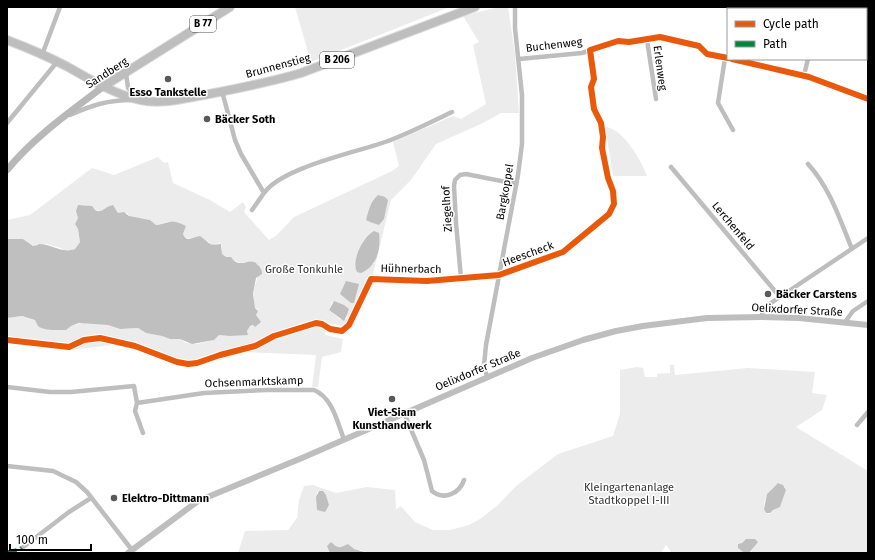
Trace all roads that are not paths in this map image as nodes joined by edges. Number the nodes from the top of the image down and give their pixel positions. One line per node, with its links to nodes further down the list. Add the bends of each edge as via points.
1 (60, 7): 8 (street)
2 (230, 7): 14 (main road, Sandberg / B 77)
3 (475, 7): 17 (main road, Brunnenstieg / B 206, via 307,71)
4 (515, 7): 10 (street, Bargkoppel)
5 (7, 40): 8 (main road, B 206)
6 (647, 40): 7 (street, Buchenweg, via 618,41); 9 (street, Buchenweg, via 665,38 699,46 707,54); 18 (street, Erlenweg)
7 (590, 50): 10 (street, Buchenweg); 32 (street, via 594,79 591,87 594,109 601,123 602,148 614,196 614,204)
8 (42, 55): 13 (main road, B 206)
9 (727, 58): 25 (street, via 718,103)
10 (519, 59): 29 (street, Bargkoppel, via 523,120)
11 (736, 60): 15 (street)
12 (808, 60): 15 (street)
13 (57, 62): 16 (main road, B 206); 24 (street)
14 (126, 73): 16 (main road, Sandberg / B 77); 21 (street, via 128,88)
15 (804, 75): 19 (street)
16 (104, 86): 20 (main road, Brunnenstieg / B 206); 23 (main road, Sandberg)
17 (222, 91): 21 (main road, Brunnenstieg / B 206); 30 (street, via 235,140)
18 (656, 99)
19 (868, 99)
20 (139, 100): 21 (main road, Brunnenstieg / B 206); 23 (street, via 106,101)
21 (150, 101)
22 (452, 112): 30 (street, via 388,141 296,172 268,187)
23 (61, 119): 28 (main road, Sandberg, via 48,128)
24 (7, 123)
25 (733, 130)
26 (808, 164): 34 (street, via 833,202)
27 (671, 167): 38 (street, Lerchenfeld)
28 (7, 170)
29 (516, 184): 36 (street, Bargkoppel); 37 (street, Ziegelhof, via 466,174 455,180)
30 (264, 193): 31 (street)
31 (252, 210)
32 (609, 214)
33 (868, 238): 34 (street)
34 (852, 249): 38 (street)
35 (563, 252): 36 (street, Heescheck)
36 (499, 275): 37 (street, Hühnerbach); 44 (street, Bargkoppel, via 484,361)
37 (461, 278): 43 (street, Hühnerbach, via 427,281 371,279 348,325 342,330)
38 (780, 297): 40 (street, via 765,307)
39 (868, 301): 41 (street, via 853,311)
40 (761, 317): 41 (street, Oelixdorfer Straße); 44 (street, Oelixdorfer Straße, via 707,318 616,330 557,348)
41 (845, 322): 42 (street, Oelixdorfer Straße)
42 (868, 325)
43 (330, 329)
44 (487, 377): 48 (street, Oelixdorfer Straße)
45 (7, 387): 46 (street, via 50,392 134,386)
46 (137, 402): 50 (street, via 134,412); 51 (street, Ochsenmarktskamp, via 204,393 314,390 330,403)
47 (868, 412): 49 (street)
48 (404, 413): 51 (street, Oelixdorfer Straße); 53 (street, via 424,460 433,492 440,496 452,494 461,488)
49 (857, 425)
50 (143, 432)
51 (344, 439): 56 (street, Oelixdorfer Straße, via 198,501)
52 (7, 466): 54 (street, via 35,468 60,474 81,485)
53 (464, 480)
54 (91, 498): 55 (street); 56 (street)
55 (22, 548)
56 (130, 552)

